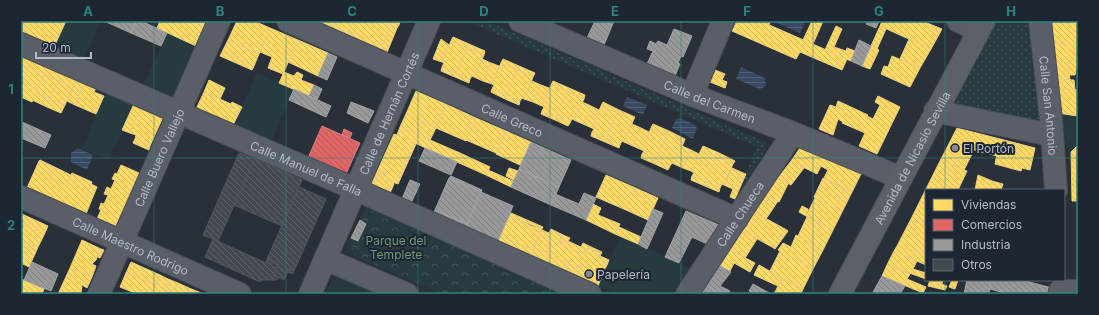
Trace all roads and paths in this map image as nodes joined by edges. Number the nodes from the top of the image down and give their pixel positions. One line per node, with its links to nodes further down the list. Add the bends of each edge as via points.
1 (219, 21): 13 (street, Calle Buero Vallejo)
2 (288, 21): 10 (street, Calle Greco)
3 (429, 21): 10 (street, Calle de Hernán Cortés)
4 (520, 21): 11 (street, Calle del Carmen)
5 (723, 21): 11 (street)
6 (958, 21): 8 (street)
7 (1040, 21): 15 (street, Calle San Antonio)
8 (981, 26): 12 (main road, Avenida de Nicasio Sevilla)
9 (21, 44): 13 (street, Calle Manuel de Falla)
10 (407, 73): 18 (street, Calle de Hernán Cortés); 20 (street, Calle Greco)
11 (692, 95): 14 (street, Calle del Carmen)
12 (935, 111): 15 (street); 16 (main road, Avenida de Nicasio Sevilla)
13 (178, 113): 18 (street, Calle Manuel de Falla); 21 (street, Calle Buero Vallejo)
14 (793, 133): 16 (street, Calle del Carmen); 20 (street, Calle Chueca)
15 (1051, 135): 17 (street, Calle San Antonio)
16 (901, 178): 29 (main road, Avenida de Nicasio Sevilla)
17 (1056, 189)
18 (357, 190): 22 (street, Calle de Hernán Cortés); 27 (street, Calle Manuel de Falla)
19 (21, 198): 21 (street, Calle Maestro Rodrigo)
20 (737, 219): 28 (street, Calle Chueca)
21 (121, 241): 23 (street, Calle Buero Vallejo); 24 (street, Calle Maestro Rodrigo)
22 (325, 259): 25 (street, Calle de Hernán Cortés); 26 (street)
23 (98, 294)
24 (240, 294)
25 (310, 294)
26 (408, 294)
27 (590, 294)
28 (687, 294)
29 (840, 294)

